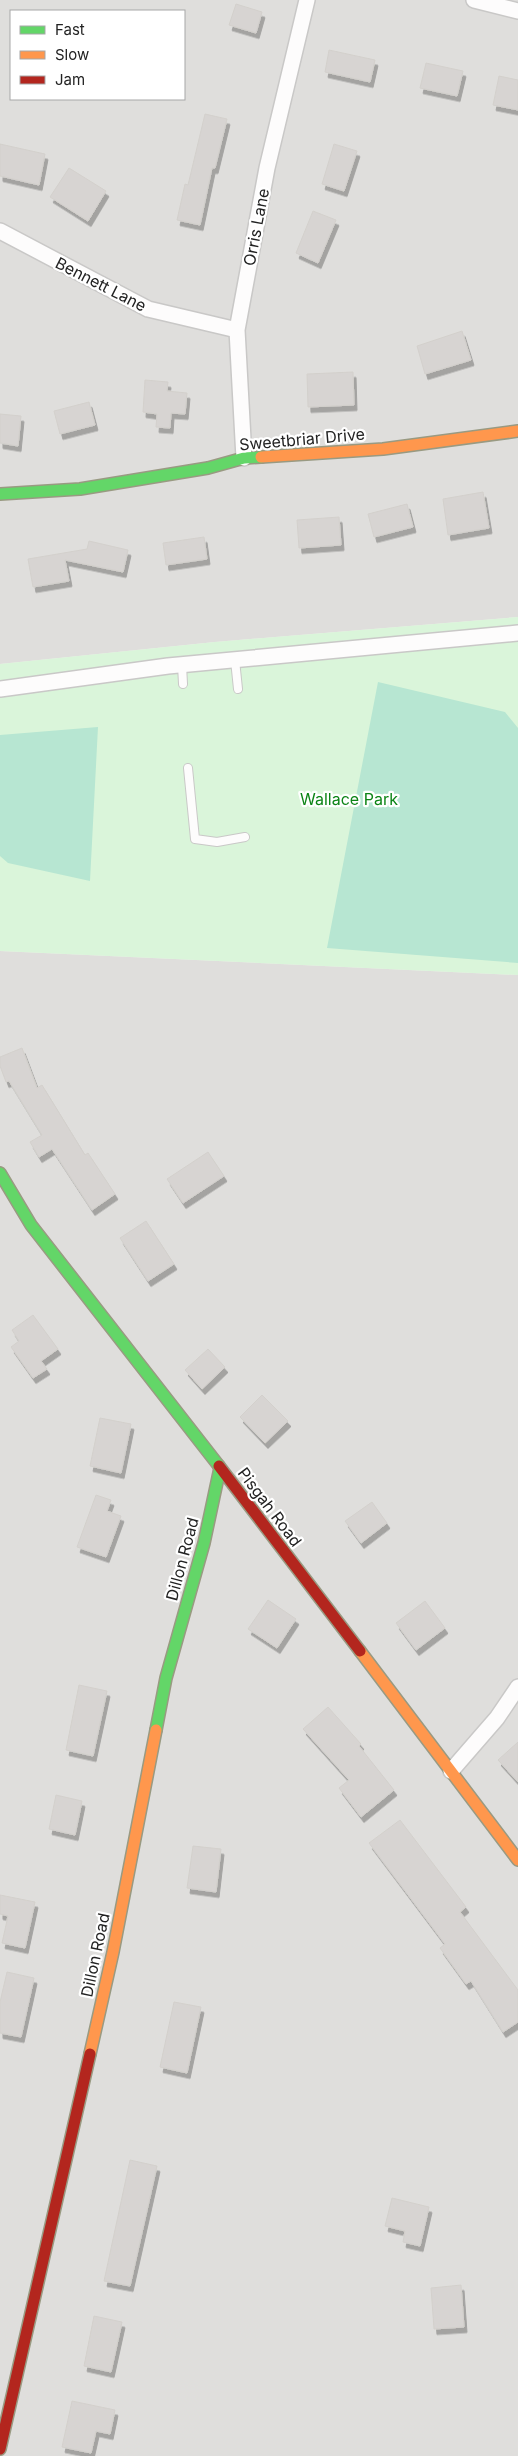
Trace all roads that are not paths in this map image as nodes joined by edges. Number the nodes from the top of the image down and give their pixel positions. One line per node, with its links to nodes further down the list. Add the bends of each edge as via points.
1 (307, 0): 5 (street, Orris Lane, via 267,168)
2 (474, 0): 3 (street)
3 (518, 11)
4 (0, 231): 5 (street, Bennett Lane, via 148,309)
5 (237, 330): 7 (street, Orris Lane)
6 (518, 431): 7 (street, Sweetbriar Drive, via 383,449)
7 (244, 458): 8 (street, Sweetbriar Drive, via 208,468 80,489)
8 (0, 494)
9 (518, 632): 10 (street)
10 (235, 660): 11 (street); 14 (lane)
11 (182, 665): 12 (lane); 13 (street)
12 (183, 684)
13 (0, 689)
14 (238, 690)
15 (188, 768): 16 (lane, via 195,839 217,842)
16 (245, 837)
17 (0, 1173): 18 (street, Pisgah Road, via 31,1225)
18 (220, 1468): 20 (street, Pisgah Road); 22 (street, Dillon Road, via 204,1543 166,1678 113,1952)
19 (518, 1687): 20 (street, via 497,1718)
20 (451, 1771): 21 (street, Pisgah Road)
21 (518, 1860)
22 (0, 2449)

